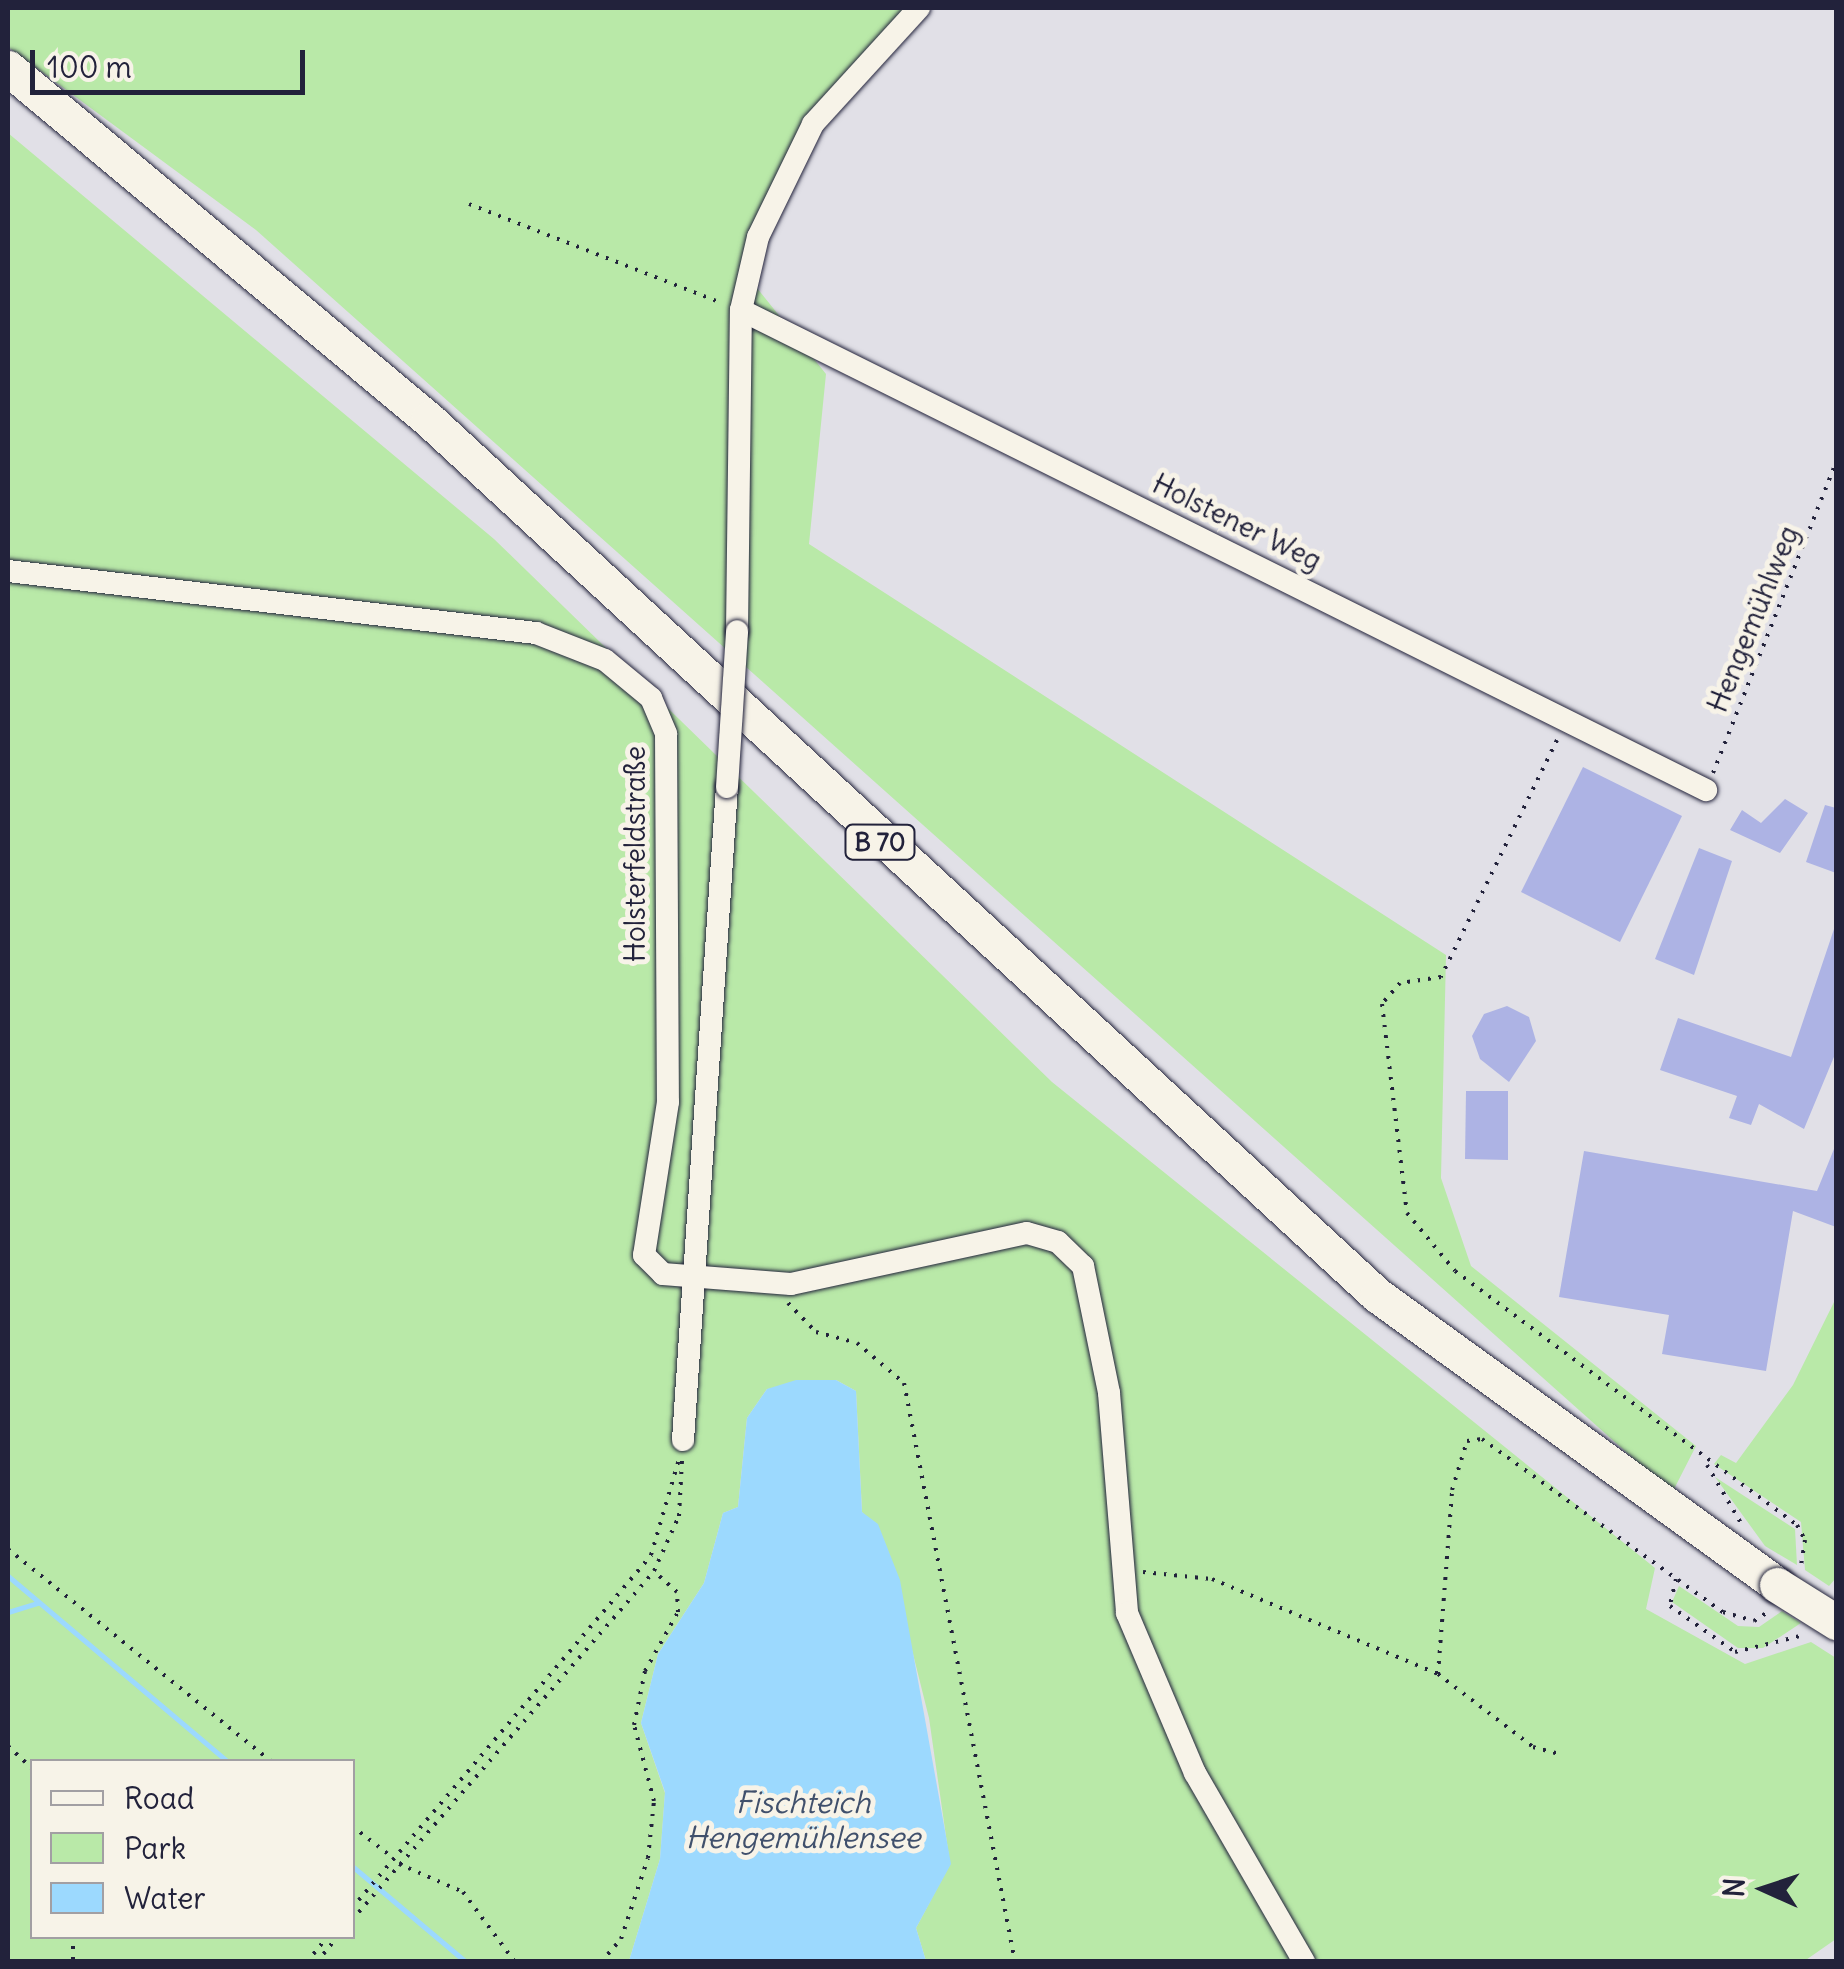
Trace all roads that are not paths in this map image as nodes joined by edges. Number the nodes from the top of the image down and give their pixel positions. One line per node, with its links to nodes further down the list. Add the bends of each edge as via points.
1 (919, 8): 3 (street, via 790,160)
2 (8, 68): 8 (main road, B 70, bridge, via 400,395 1377,1295 1544,1425 1777,1585)
3 (740, 310): 5 (street, Holstener Weg); 6 (street, bridge, via 737,630)
4 (8, 570): 6 (street, Holsterfeldstraße, via 536,633 606,660 651,698 666,734 668,1102 644,1255 663,1274)
5 (1706, 790)
6 (695, 1278): 7 (street); 9 (street, via 770,1285 988,1237 1058,1242 1083,1266 1094,1304 1124,1574 1146,1669 1194,1773)
7 (682, 1440)
8 (1825, 1629)
9 (1304, 1962)

